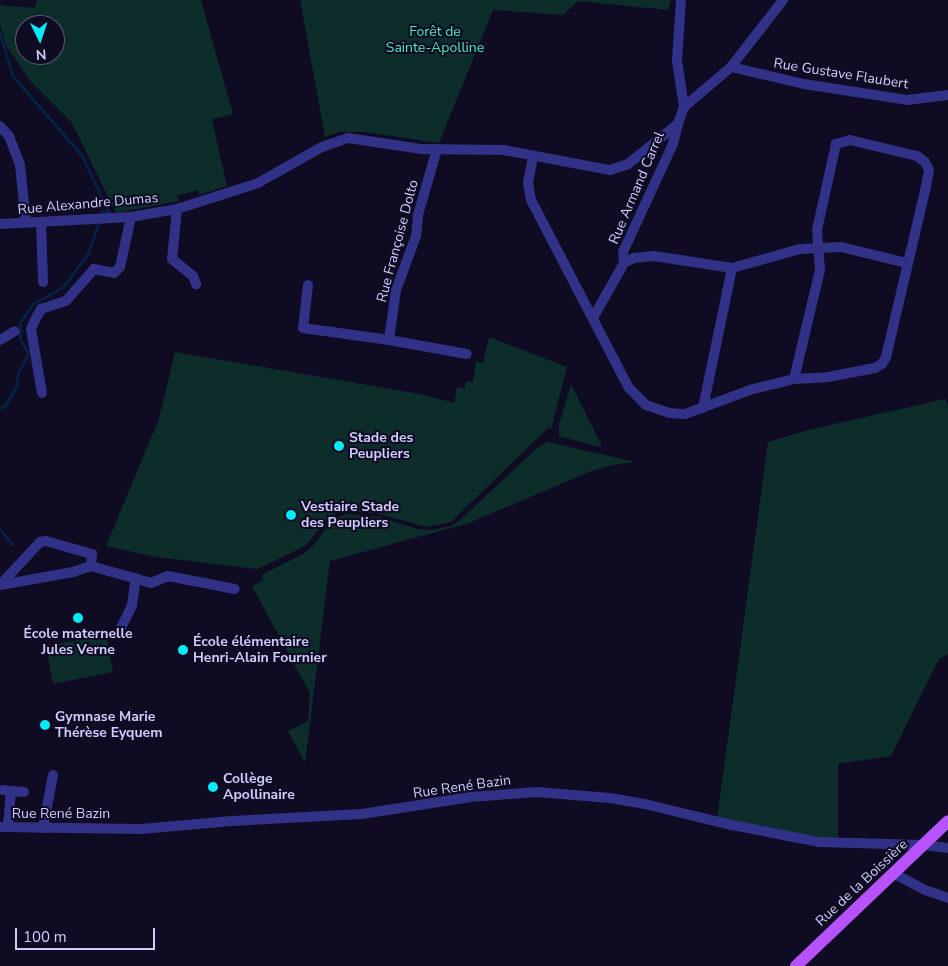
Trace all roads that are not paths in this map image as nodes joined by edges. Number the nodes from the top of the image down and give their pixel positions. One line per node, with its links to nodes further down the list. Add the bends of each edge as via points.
1 (681, 0): 5 (street, via 677,61)
2 (783, 0): 3 (street)
3 (731, 67): 4 (street, Rue Gustave Flaubert, via 804,84 907,100); 5 (street)
4 (948, 95)
5 (684, 107): 6 (street)
6 (678, 124): 9 (street, Rue Alexandre Dumas, via 628,164 610,170); 16 (street, Rue Armand Carrel, via 673,144 624,252)
7 (0, 126): 13 (street, via 9,136 20,165)
8 (437, 149): 9 (street, Rue Alexandre Dumas, via 504,150); 10 (street, Rue Alexandre Dumas, via 348,138 322,147 258,183); 25 (street, Rue Françoise Dolto, via 418,215 416,236 396,290)
9 (533, 157): 22 (street, via 528,183 532,200)
10 (178, 209): 11 (street, Rue Alexandre Dumas); 20 (street, Rue Alexandre Dumas, via 172,259 193,276)
11 (131, 217): 12 (street, Rue Alexandre Dumas); 28 (street, via 120,268 114,273 94,269 66,301 41,309 35,320 31,329)
12 (41, 222): 13 (street, Rue Alexandre Dumas); 19 (street)
13 (26, 223): 14 (street, Rue Alexandre Dumas)
14 (0, 224)
15 (818, 248): 17 (street, via 841,247); 17 (street, via 817,230 836,144 850,140 917,156 929,170); 18 (street, via 800,249); 27 (street, via 820,270)
16 (624, 263): 18 (street, via 634,258 654,256); 22 (street, Rue Armand Carrel)
17 (908, 263): 27 (street, via 882,364 828,378)
18 (732, 268): 29 (street)
19 (43, 282)
20 (196, 284)
21 (308, 285): 25 (street, via 303,328)
22 (593, 318): 29 (street, via 629,388 646,405 684,414)
23 (15, 331): 24 (street)
24 (0, 340)
25 (389, 340): 26 (street)
26 (467, 354)
27 (794, 379): 29 (street, via 753,388)
28 (42, 393)
29 (703, 408)
30 (91, 566): 31 (street); 32 (street); 32 (street, via 92,554 40,542)
31 (136, 578): 33 (street, via 151,582 168,576); 34 (street, via 132,605)
32 (0, 585)
33 (235, 589)
34 (119, 632)
35 (53, 776): 39 (street)
36 (24, 792): 38 (street, via 7,790)
37 (948, 821): 40 (main road, Rue de la Boissière)
38 (4, 828): 39 (street, Rue René Bazin)
39 (43, 828): 40 (street, Rue René Bazin, via 141,829 362,814 471,797 537,792 649,805 819,842)
40 (924, 845): 41 (street, Rue René Bazin); 42 (main road, Rue de la Boissière)
41 (948, 848)
42 (893, 874): 43 (street); 44 (main road, Rue de la Boissière)
43 (948, 898)
44 (796, 966)

